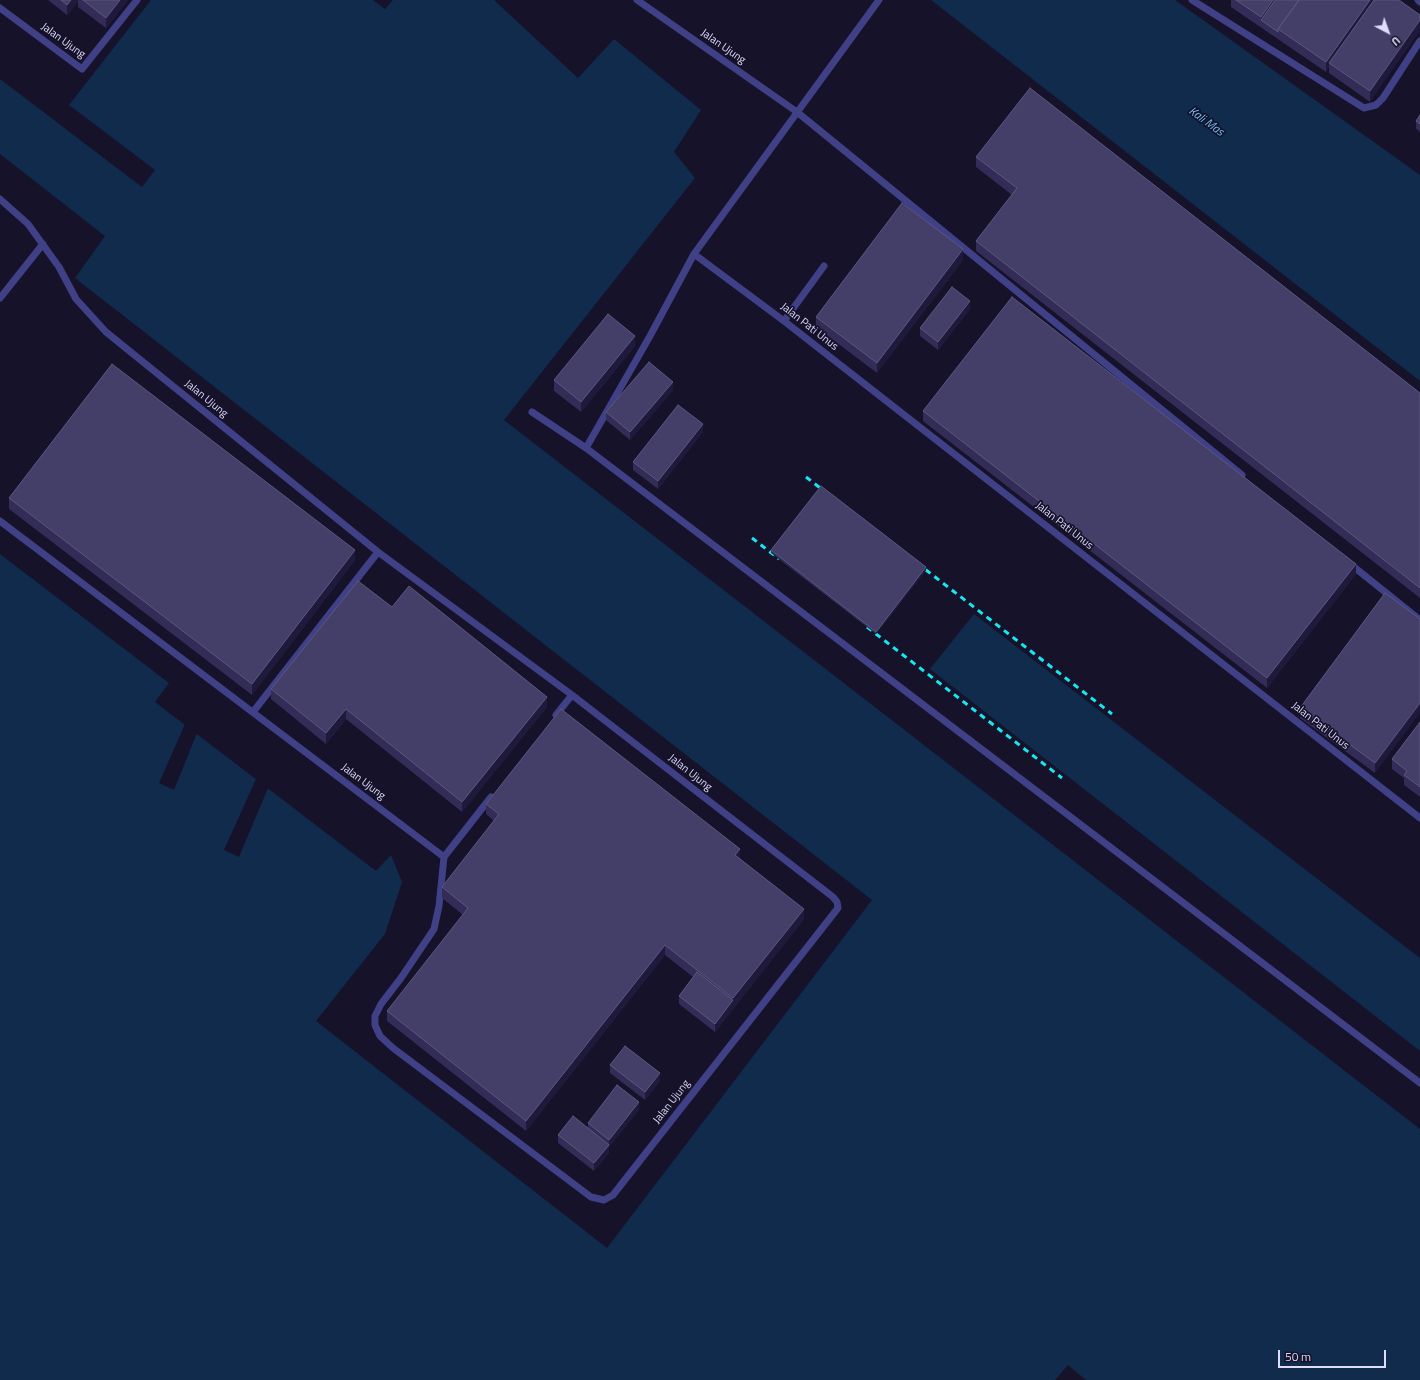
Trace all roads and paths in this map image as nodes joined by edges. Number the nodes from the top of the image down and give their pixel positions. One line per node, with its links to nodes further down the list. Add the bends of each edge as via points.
1 (137, 0): 5 (lane, Jalan Ujung, via 82,69)
2 (637, 0): 7 (lane, Jalan Ujung)
3 (879, 0): 7 (lane)
4 (1192, 0): 6 (lane, via 1364,108 1376,106 1383,98)
5 (0, 8)
6 (1420, 41)
7 (797, 112): 10 (lane); 16 (lane, Jalan Ujung)
8 (0, 199): 9 (lane, Jalan Ujung, via 28,224)
9 (43, 244): 12 (lane); 18 (lane, Jalan Ujung, via 76,299 106,332)
10 (694, 254): 13 (lane, Jalan Pati Unus); 15 (lane)
11 (824, 266): 13 (lane)
12 (0, 298)
13 (784, 321): 25 (lane, Jalan Pati Unus)
14 (532, 412): 15 (lane)
15 (586, 448): 27 (lane)
16 (1247, 479)
17 (0, 521): 22 (lane, Jalan Ujung)
18 (378, 552): 21 (lane, Jalan Ujung); 22 (lane)
19 (1346, 560): 20 (lane)
20 (1420, 620)
21 (572, 695): 23 (lane); 26 (lane, Jalan Ujung, via 833,897 838,908 613,1195 604,1200 591,1197 380,1036 375,1025 375,1016 381,1004 434,928)
22 (253, 712): 26 (lane, Jalan Ujung)
23 (552, 720)
24 (498, 788): 26 (lane)
25 (1420, 818)
26 (444, 857)
27 (1420, 1083)

